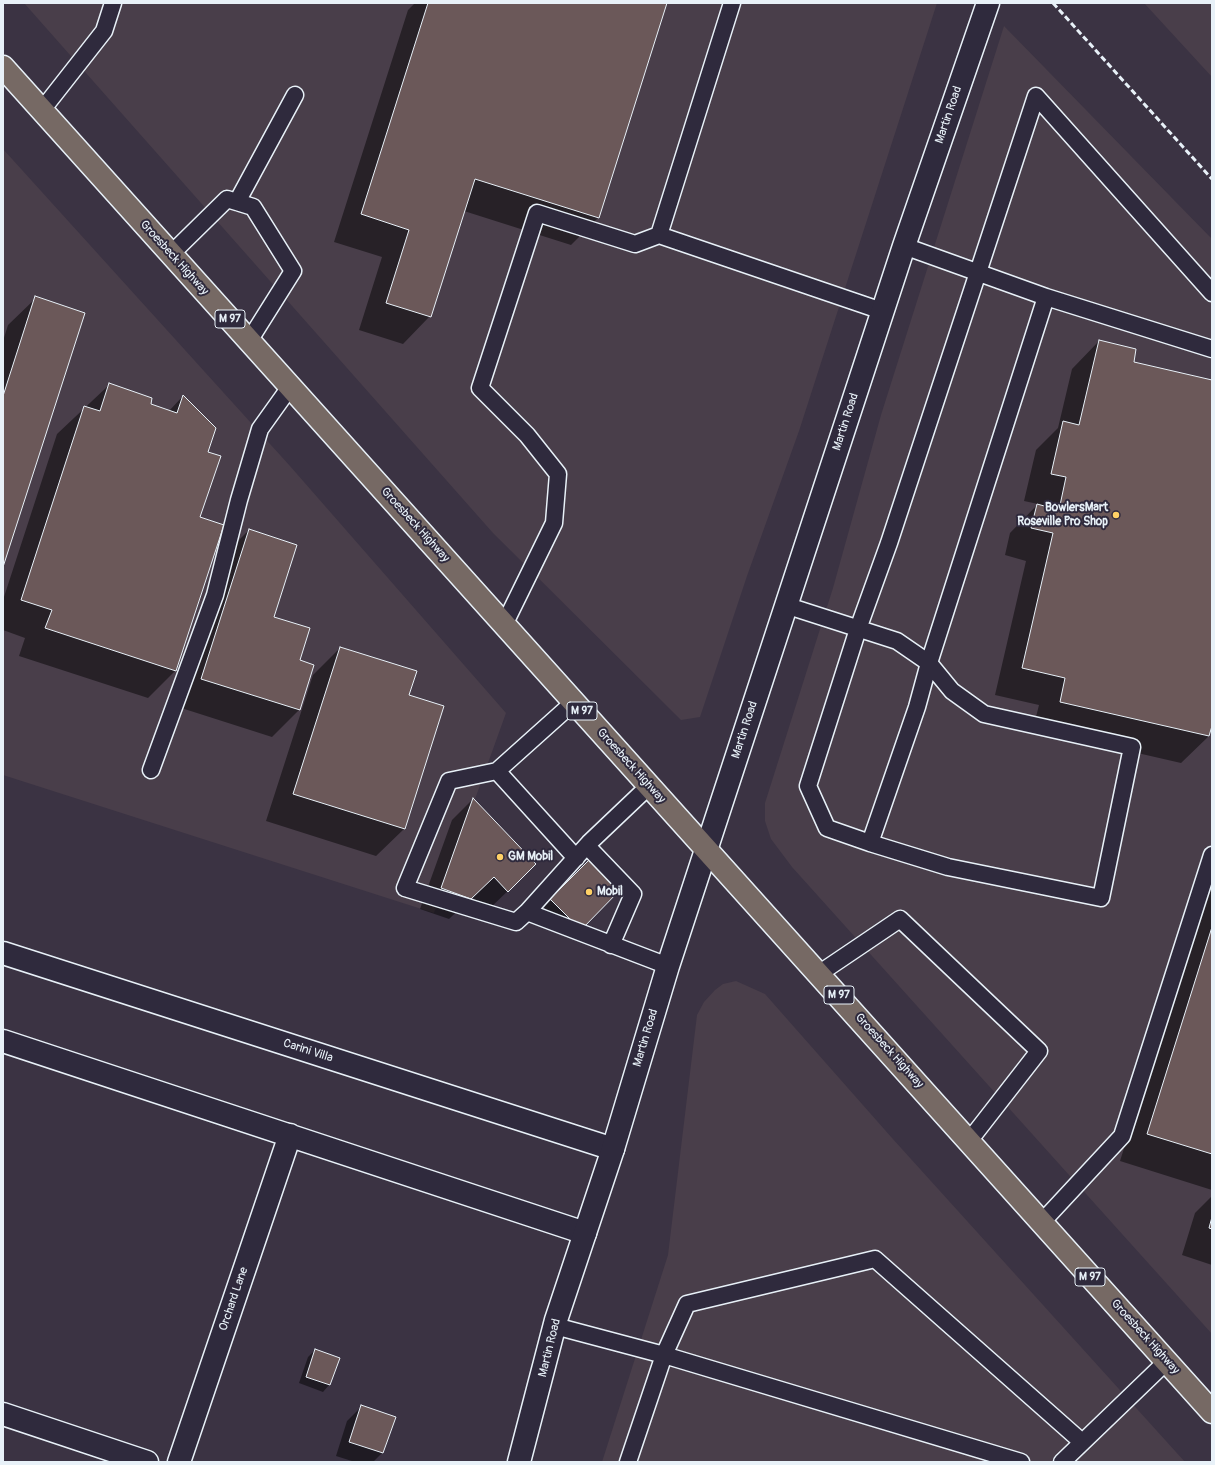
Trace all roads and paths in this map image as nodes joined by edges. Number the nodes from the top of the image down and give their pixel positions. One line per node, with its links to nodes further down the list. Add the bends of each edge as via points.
1 (113, 3): 6 (lane, via 104,31)
2 (732, 3): 8 (lane)
3 (988, 3): 9 (street, Martin Road)
4 (3, 67): 6 (main road, Groesbeck Highway / M 97)
5 (295, 95): 7 (lane)
6 (42, 110): 10 (main road, Groesbeck Highway / M 97)
7 (237, 202): 10 (lane, via 227,199); 15 (lane, via 253,207 293,271)
8 (659, 235): 14 (lane); 19 (lane, via 635,244 537,212 480,388 527,436 558,474 554,523)
9 (904, 246): 11 (lane); 14 (street, Martin Road)
10 (171, 254): 15 (main road, Groesbeck Highway / M 97)
11 (978, 272): 12 (lane, via 1036,96); 13 (lane); 20 (lane, via 889,543)
12 (1212, 293)
13 (1046, 297): 16 (lane); 21 (lane)
14 (882, 311): 18 (street, Martin Road)
15 (249, 341): 17 (main road, Groesbeck Highway / M 97)
16 (1212, 349)
17 (290, 387): 19 (main road, Groesbeck Highway / M 97); 23 (lane, via 260,429 239,500 216,595)
18 (785, 605): 20 (lane); 28 (street, Martin Road)
19 (504, 625): 22 (main road, Groesbeck Highway / M 97)
20 (858, 628): 21 (lane, via 897,641); 26 (lane, via 808,786 827,828)
21 (929, 663): 26 (lane, via 917,707); 26 (lane, via 952,691 984,714 1132,747 1101,898 948,867)
22 (574, 702): 24 (lane); 25 (main road, Groesbeck Highway / M 97)
23 (151, 770)
24 (497, 771): 30 (lane); 31 (lane, via 449,781 405,888 516,922)
25 (649, 786): 27 (lane); 28 (main road, Groesbeck Highway / M 97)
26 (870, 843)
27 (587, 846): 30 (lane); 32 (lane, via 633,894)
28 (707, 850): 34 (street, Martin Road); 35 (main road, Groesbeck Highway / M 97)
29 (1212, 855): 40 (lane, via 1122,1136)
30 (576, 858): 31 (lane)
31 (527, 912): 32 (lane)
32 (611, 945): 34 (lane)
33 (3, 953): 39 (street, Carini Villa)
34 (668, 966): 39 (street, Martin Road)
35 (820, 973): 38 (main road, Groesbeck Highway / M 97); 38 (lane, via 900,919 1039,1052)
36 (3, 1041): 37 (street)
37 (290, 1135): 41 (street); 49 (street, Orchard Lane)
38 (969, 1141): 40 (main road, Groesbeck Highway / M 97)
39 (613, 1149): 41 (street, Martin Road)
40 (1042, 1222): 44 (main road, Groesbeck Highway / M 97)
41 (585, 1233): 42 (street, Martin Road)
42 (555, 1326): 43 (lane); 50 (street, Martin Road)
43 (664, 1355): 47 (lane, via 687,1304 874,1259); 51 (lane); 52 (lane)
44 (1166, 1361): 45 (main road, Groesbeck Highway / M 97); 47 (lane)
45 (1212, 1412)
46 (3, 1414): 48 (street)
47 (1082, 1442): 53 (lane)
48 (147, 1462)
49 (178, 1462)
50 (519, 1462)
51 (628, 1462)
52 (1021, 1462)
53 (1062, 1462)

